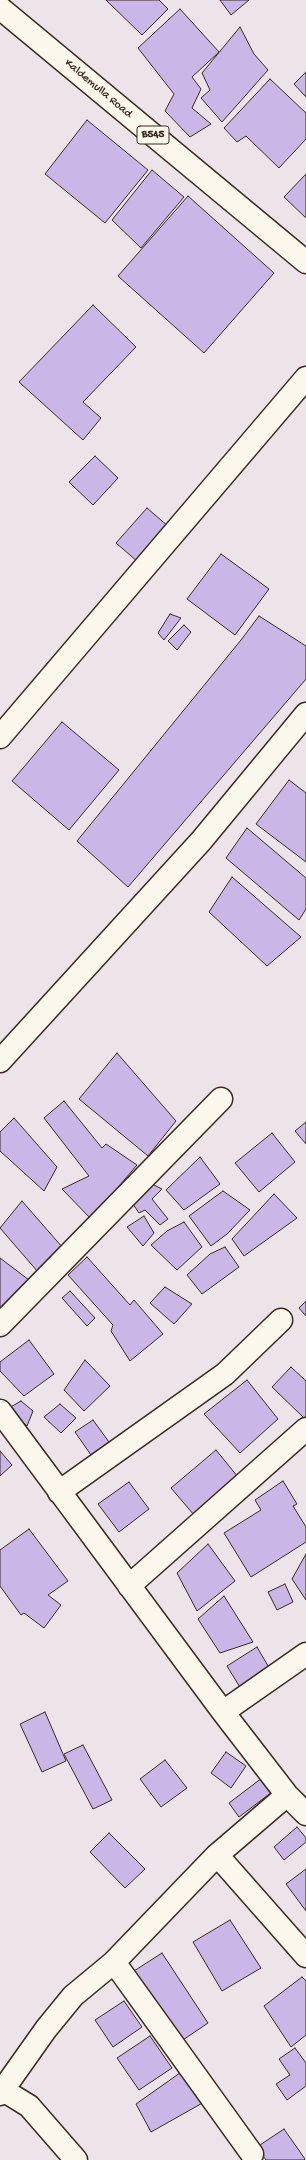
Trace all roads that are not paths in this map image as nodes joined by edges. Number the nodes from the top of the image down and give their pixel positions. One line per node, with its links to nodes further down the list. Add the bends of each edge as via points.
1 (3, 16): 2 (street, Kaldemulla Road / B545)
2 (306, 262)
3 (306, 378): 5 (street)
4 (306, 714): 6 (street, via 202,841)
5 (0, 736)
6 (0, 1061)
7 (221, 1099): 9 (street)
8 (281, 1320): 12 (street, via 225,1374)
9 (0, 1325)
10 (0, 1411): 12 (street)
11 (306, 1429): 13 (street)
12 (59, 1492): 13 (street)
13 (129, 1586): 15 (street)
14 (306, 1654): 15 (street)
15 (224, 1712): 16 (street)
16 (287, 1795): 17 (street); 18 (street)
17 (306, 1814)
18 (217, 1855): 19 (street); 20 (street)
19 (306, 1956)
20 (114, 1962): 21 (street, via 73,1996 46,2029); 22 (street)
21 (2, 2092): 23 (street, via 29,2106)
22 (252, 2154)
23 (76, 2160)

